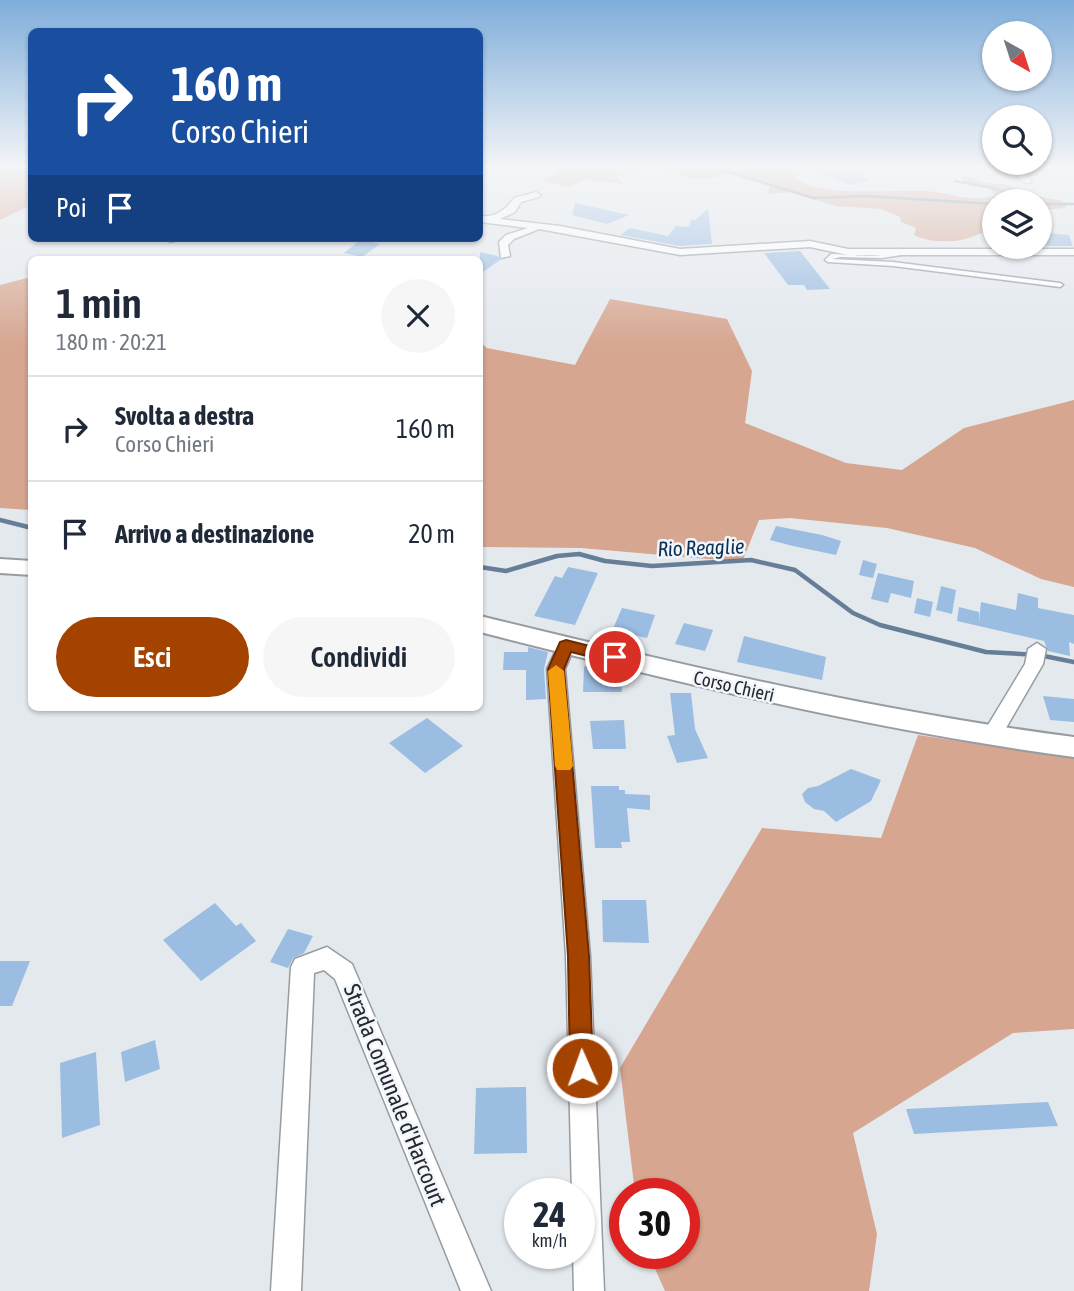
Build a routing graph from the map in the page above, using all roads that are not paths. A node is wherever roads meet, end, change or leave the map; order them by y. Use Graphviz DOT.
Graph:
graph roads {
  1 [pos="541,227"];
  2 [pos="542,227"];
  3 [pos="900,251"];
  4 [pos="1074,252"];
  5 [pos="505,256"];
  6 [pos="1060,285"];
  7 [pos="0,566"];
  8 [pos="28,568"];
  9 [pos="483,625"];
  10 [pos="566,646"];
  11 [pos="1035,656"];
  12 [pos="992,735"];
  13 [pos="1074,747"];
  14 [pos="286,1291"];
  15 [pos="476,1291"];
  16 [pos="589,1291"];
  1 -- 5 [label="street"];
  2 -- 3 [label="street"];
  3 -- 4 [label="street"];
  3 -- 6 [label="lane"];
  7 -- 8 [label="main road"];
  9 -- 10 [label="main road, Corso Chieri"];
  10 -- 12 [label="main road, Corso Chieri"];
  10 -- 16 [label="street"];
  11 -- 12 [label="street"];
  12 -- 13 [label="main road, Corso Chieri"];
  14 -- 15 [label="street, Strada Comunale d'Harcourt"];
}
